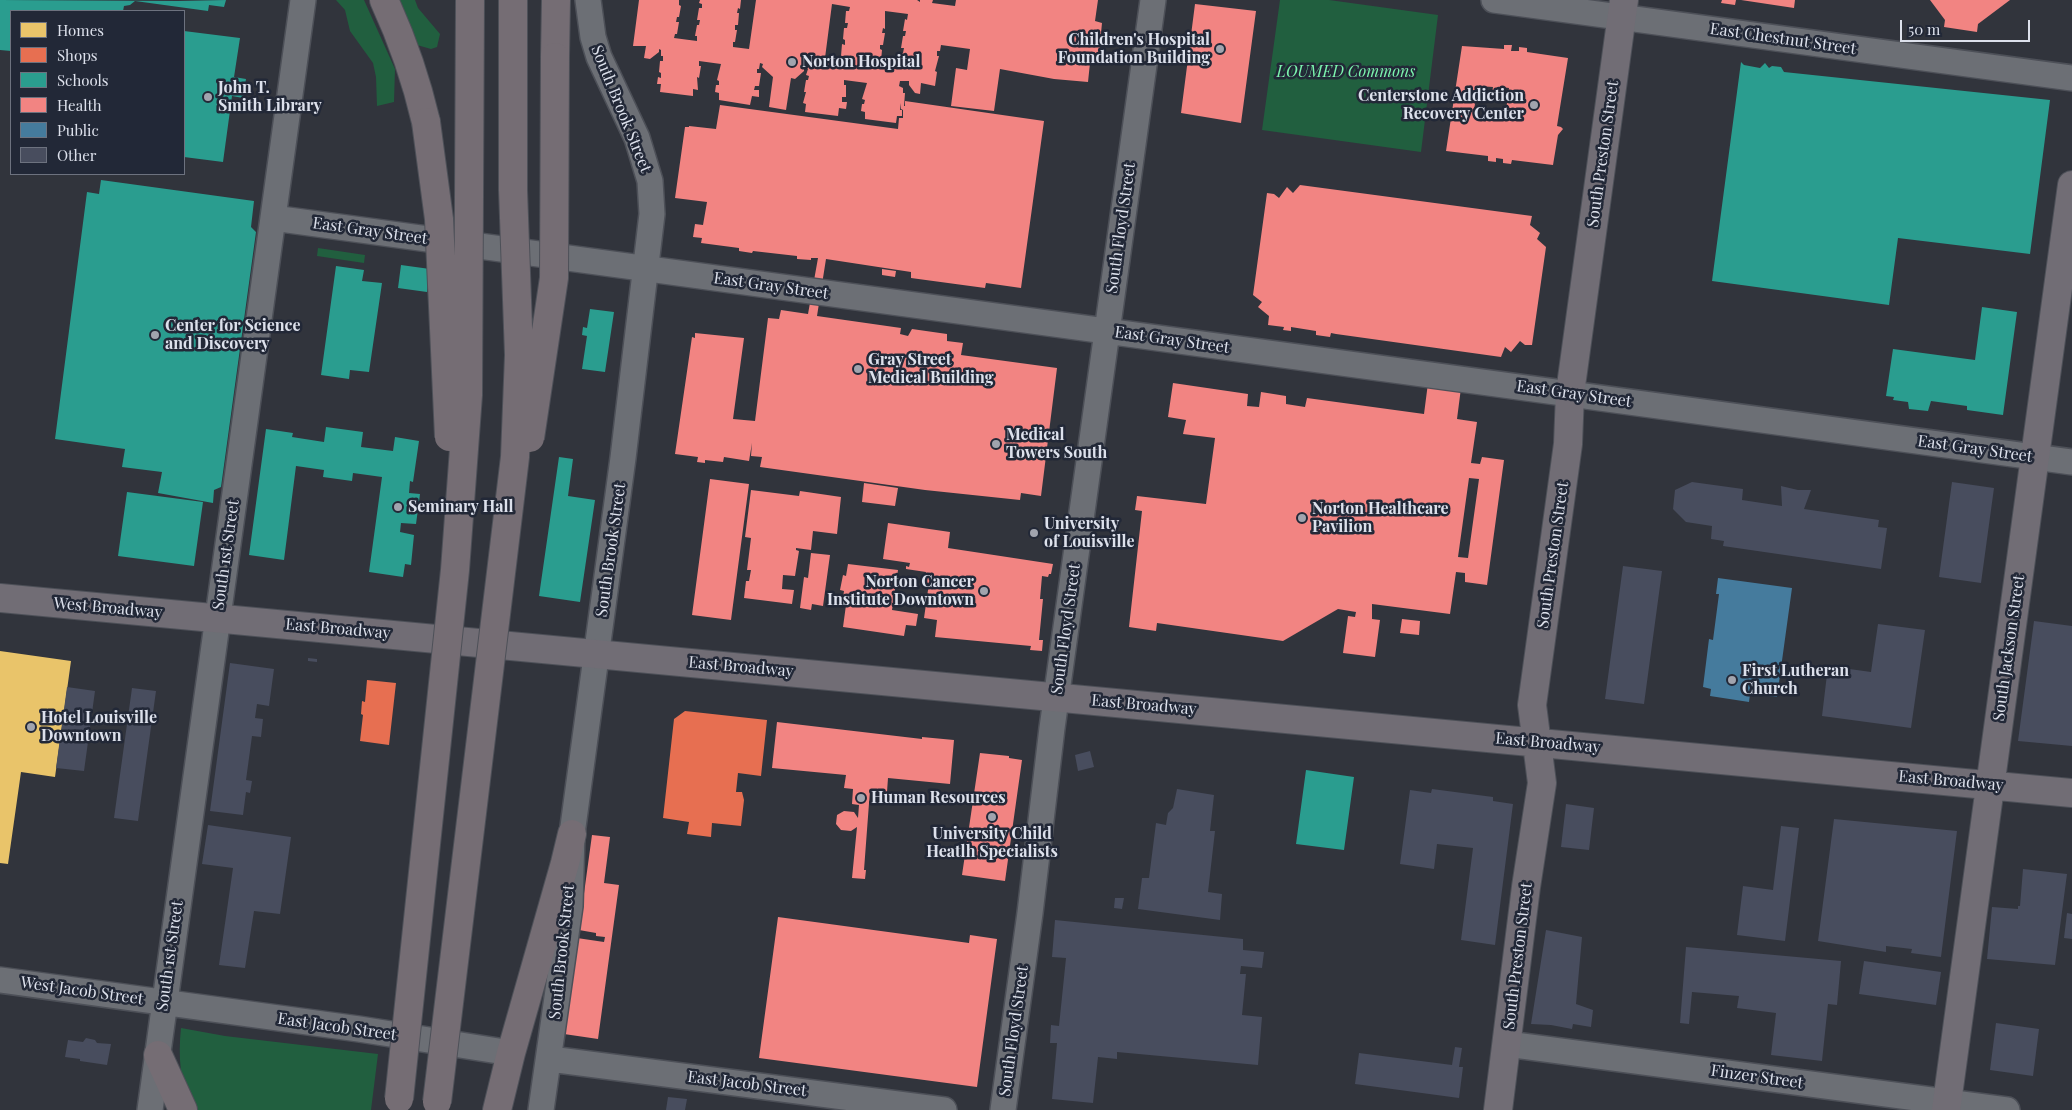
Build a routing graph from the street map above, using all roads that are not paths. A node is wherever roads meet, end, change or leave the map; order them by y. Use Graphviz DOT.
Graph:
graph roads {
  1 [pos="302,0"];
  2 [pos="384,0"];
  3 [pos="470,0"];
  4 [pos="513,0"];
  5 [pos="556,0"];
  6 [pos="588,0"];
  7 [pos="1153,0"];
  8 [pos="1494,0"];
  9 [pos="1623,9"];
  10 [pos="2072,78"];
  11 [pos="2072,185"];
  12 [pos="273,218"];
  13 [pos="646,269"];
  14 [pos="1107,331"];
  15 [pos="1570,393"];
  16 [pos="2034,457"];
  17 [pos="2072,462"];
  18 [pos="455,570"];
  19 [pos="0,598"];
  20 [pos="497,611"];
  21 [pos="217,618"];
  22 [pos="596,653"];
  23 [pos="1056,697"];
  24 [pos="1537,742"];
  25 [pos="1990,785"];
  26 [pos="2072,793"];
  27 [pos="572,834"];
  28 [pos="0,980"];
  29 [pos="163,1002"];
  30 [pos="1507,1044"];
  31 [pos="511,1053"];
  32 [pos="158,1055"];
  33 [pos="550,1059"];
  34 [pos="399,1105"];
  35 [pos="437,1106"];
  36 [pos="1947,1106"];
  37 [pos="150,1110"];
  38 [pos="182,1110"];
  39 [pos="497,1110"];
  40 [pos="541,1110"];
  41 [pos="944,1110"];
  42 [pos="1003,1110"];
  43 [pos="1498,1110"];
  44 [pos="2007,1110"];
  1 -- 12 [label="street, South 1st Street"];
  2 -- 18 [label="highway, bridge"];
  3 -- 18 [label="highway, bridge"];
  4 -- 20 [label="highway, bridge"];
  5 -- 20 [label="highway, bridge"];
  6 -- 13 [label="street, South Brook Street"];
  7 -- 14 [label="street, South Floyd Street"];
  8 -- 9 [label="street, East Chestnut Street"];
  9 -- 10 [label="street, East Chestnut Street"];
  9 -- 15 [label="main road, South Preston Street"];
  11 -- 16 [label="main road, South Jackson Street"];
  12 -- 13 [label="street, East Gray Street"];
  12 -- 21 [label="street, South 1st Street"];
  13 -- 14 [label="street, East Gray Street"];
  13 -- 22 [label="street, South Brook Street"];
  14 -- 15 [label="street, East Gray Street"];
  14 -- 23 [label="street, South Floyd Street"];
  15 -- 16 [label="street, East Gray Street"];
  15 -- 24 [label="main road, South Preston Street"];
  16 -- 17 [label="street, East Gray Street"];
  16 -- 25 [label="main road, South Jackson Street"];
  18 -- 34 [label="highway, bridge"];
  19 -- 21 [label="main road, West Broadway"];
  20 -- 35 [label="highway, bridge"];
  21 -- 22 [label="main road, East Broadway"];
  21 -- 29 [label="street, South 1st Street"];
  22 -- 23 [label="main road, East Broadway"];
  22 -- 27 [label="street, South Brook Street"];
  23 -- 24 [label="main road, East Broadway"];
  23 -- 42 [label="street, South Floyd Street"];
  24 -- 25 [label="main road, East Broadway"];
  24 -- 30 [label="main road, South Preston Street"];
  25 -- 26 [label="main road, East Broadway"];
  25 -- 36 [label="main road, South Jackson Street"];
  27 -- 31 [label="highway"];
  27 -- 33 [label="street, South Brook Street"];
  28 -- 29 [label="street, West Jacob Street"];
  29 -- 31 [label="street, East Jacob Street"];
  29 -- 32 [label="street, South 1st Street"];
  30 -- 36 [label="street, Finzer Street"];
  30 -- 43 [label="main road, South Preston Street"];
  31 -- 39 [label="highway"];
  32 -- 37 [label="street, South 1st Street"];
  32 -- 38 [label="highway"];
  33 -- 40 [label="street, South Brook Street"];
  33 -- 41 [label="street, East Jacob Street"];
  36 -- 44 [label="street, Finzer Street"];
}
